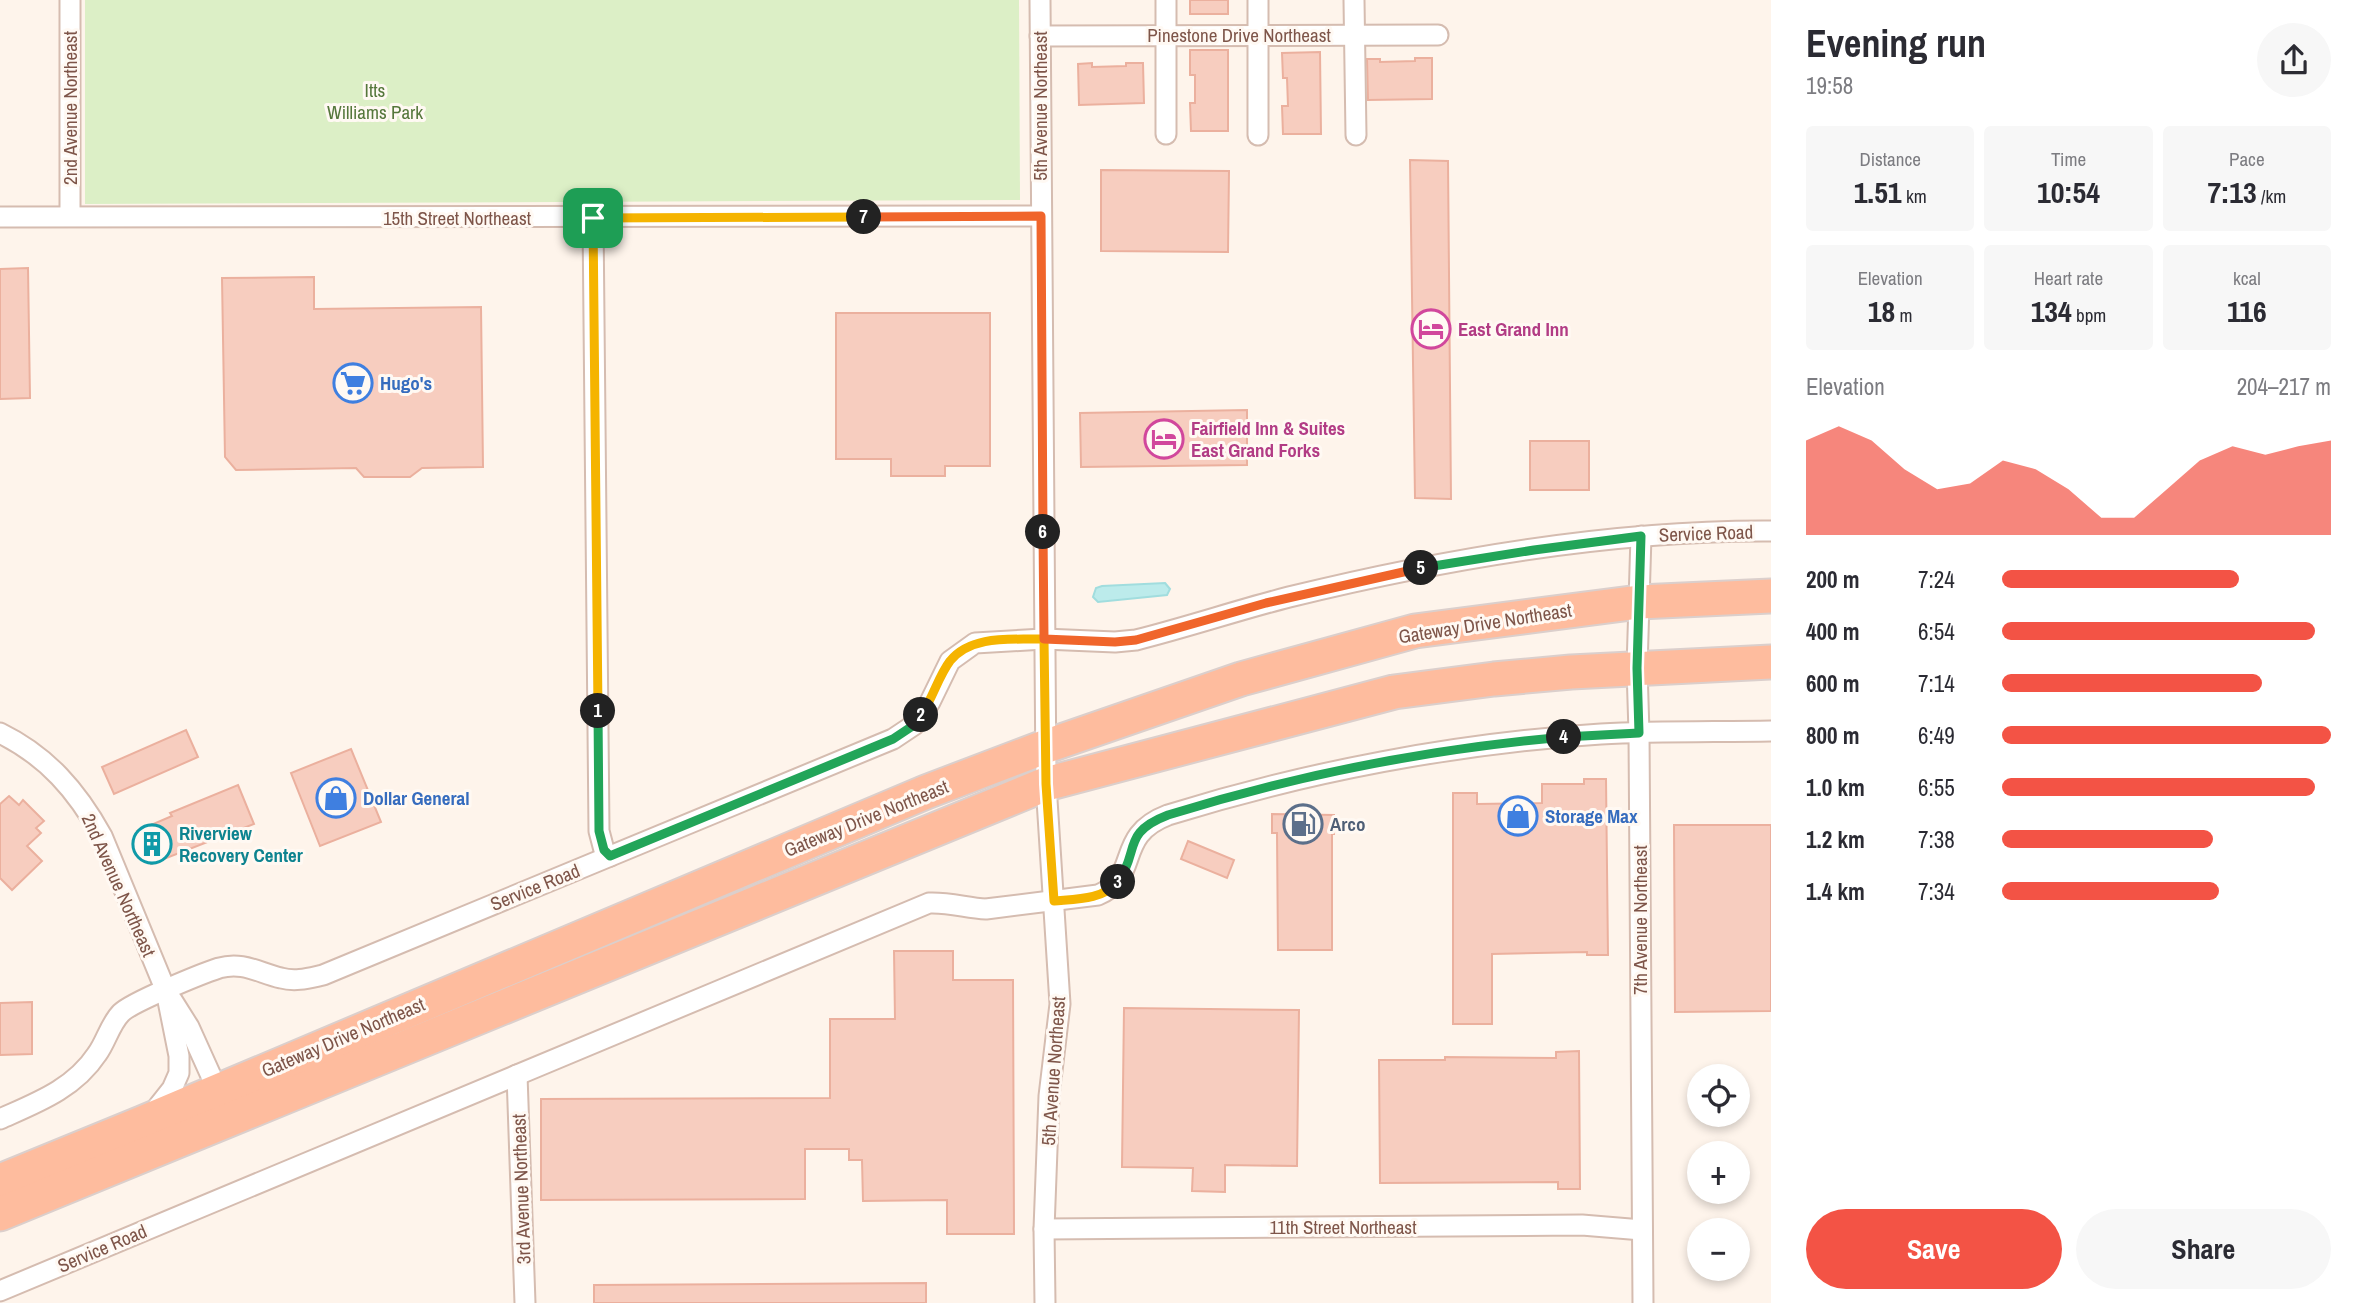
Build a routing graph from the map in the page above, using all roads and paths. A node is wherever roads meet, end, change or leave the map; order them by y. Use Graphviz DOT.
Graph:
graph roads {
  1 [pos="70,0"];
  2 [pos="1040,0"];
  3 [pos="1166,0"];
  4 [pos="1258,0"];
  5 [pos="1354,0"];
  6 [pos="1354,34"];
  7 [pos="1166,35"];
  8 [pos="1259,35"];
  9 [pos="1040,36"];
  10 [pos="1438,36"];
  11 [pos="1166,134"];
  12 [pos="1258,135"];
  13 [pos="1356,135"];
  14 [pos="70,216"];
  15 [pos="1041,216"];
  16 [pos="0,218"];
  17 [pos="593,218"];
  18 [pos="1771,531"];
  19 [pos="1641,536"];
  20 [pos="1771,596"];
  21 [pos="1639,601"];
  22 [pos="1044,639"];
  23 [pos="1771,662"];
  24 [pos="1637,668"];
  25 [pos="1771,731"];
  26 [pos="0,733"];
  27 [pos="1639,733"];
  28 [pos="1047,746"];
  29 [pos="1046,784"];
  30 [pos="610,856"];
  31 [pos="1054,901"];
  32 [pos="166,991"];
  33 [pos="517,1075"];
  34 [pos="223,1105"];
  35 [pos="0,1119"];
  36 [pos="142,1123"];
  37 [pos="0,1181"];
  38 [pos="0,1214"];
  39 [pos="1045,1229"];
  40 [pos="1642,1230"];
  41 [pos="0,1291"];
  42 [pos="525,1303"];
  43 [pos="1045,1303"];
  44 [pos="1643,1303"];
  1 -- 14 [label="street, 2nd Avenue Northeast"];
  2 -- 9 [label="street, 5th Avenue Northeast"];
  3 -- 7 [label="street"];
  4 -- 8 [label="street"];
  5 -- 6 [label="street"];
  6 -- 8 [label="street, Pinestone Drive Northeast"];
  6 -- 10 [label="street, Pinestone Drive Northeast"];
  6 -- 13 [label="street"];
  7 -- 8 [label="street, Pinestone Drive Northeast"];
  7 -- 9 [label="street, Pinestone Drive Northeast"];
  7 -- 11 [label="street"];
  8 -- 12 [label="street"];
  9 -- 15 [label="street, 5th Avenue Northeast"];
  14 -- 16 [label="street, 15th Street Northeast"];
  14 -- 17 [label="street, 15th Street Northeast"];
  15 -- 17 [label="street, 15th Street Northeast"];
  15 -- 22 [label="street, 5th Avenue Northeast"];
  17 -- 30 [label="street"];
  18 -- 19 [label="street, Service Road"];
  19 -- 21 [label="street, 7th Avenue Northeast"];
  19 -- 22 [label="street, Service Road"];
  20 -- 21 [label="highway, Gateway Drive Northeast"];
  21 -- 24 [label="street, 7th Avenue Northeast"];
  21 -- 28 [label="highway, Gateway Drive Northeast"];
  22 -- 28 [label="street, 5th Avenue Northeast"];
  22 -- 30 [label="street, Service Road"];
  23 -- 24 [label="highway, Gateway Drive Northeast"];
  24 -- 27 [label="street, 7th Avenue Northeast"];
  24 -- 29 [label="highway, Gateway Drive Northeast"];
  25 -- 27 [label="street, Service Road"];
  26 -- 32 [label="street, 2nd Avenue Northeast"];
  27 -- 31 [label="street, Service Road"];
  27 -- 40 [label="street, 7th Avenue Northeast"];
  28 -- 29 [label="street, 5th Avenue Northeast"];
  28 -- 34 [label="highway, Gateway Drive Northeast"];
  29 -- 31 [label="street, 5th Avenue Northeast"];
  29 -- 34 [label="highway, Gateway Drive Northeast"];
  30 -- 32 [label="street, Service Road"];
  31 -- 33 [label="street, Service Road"];
  31 -- 39 [label="street, 5th Avenue Northeast"];
  32 -- 34 [label="street, 2nd Avenue Northeast"];
  32 -- 35 [label="street, Service Road"];
  32 -- 36 [label="street, 2nd Avenue Northeast"];
  33 -- 41 [label="street, Service Road"];
  33 -- 42 [label="street, 3rd Avenue Northeast"];
  34 -- 36 [label="highway, Gateway Drive Northeast"];
  34 -- 38 [label="highway, Gateway Drive Northeast"];
  36 -- 37 [label="highway, Gateway Drive Northeast"];
  39 -- 40 [label="street, 11th Street Northeast"];
  39 -- 43 [label="street, 5th Avenue Northeast"];
  40 -- 44 [label="street, 7th Avenue Northeast"];
}
